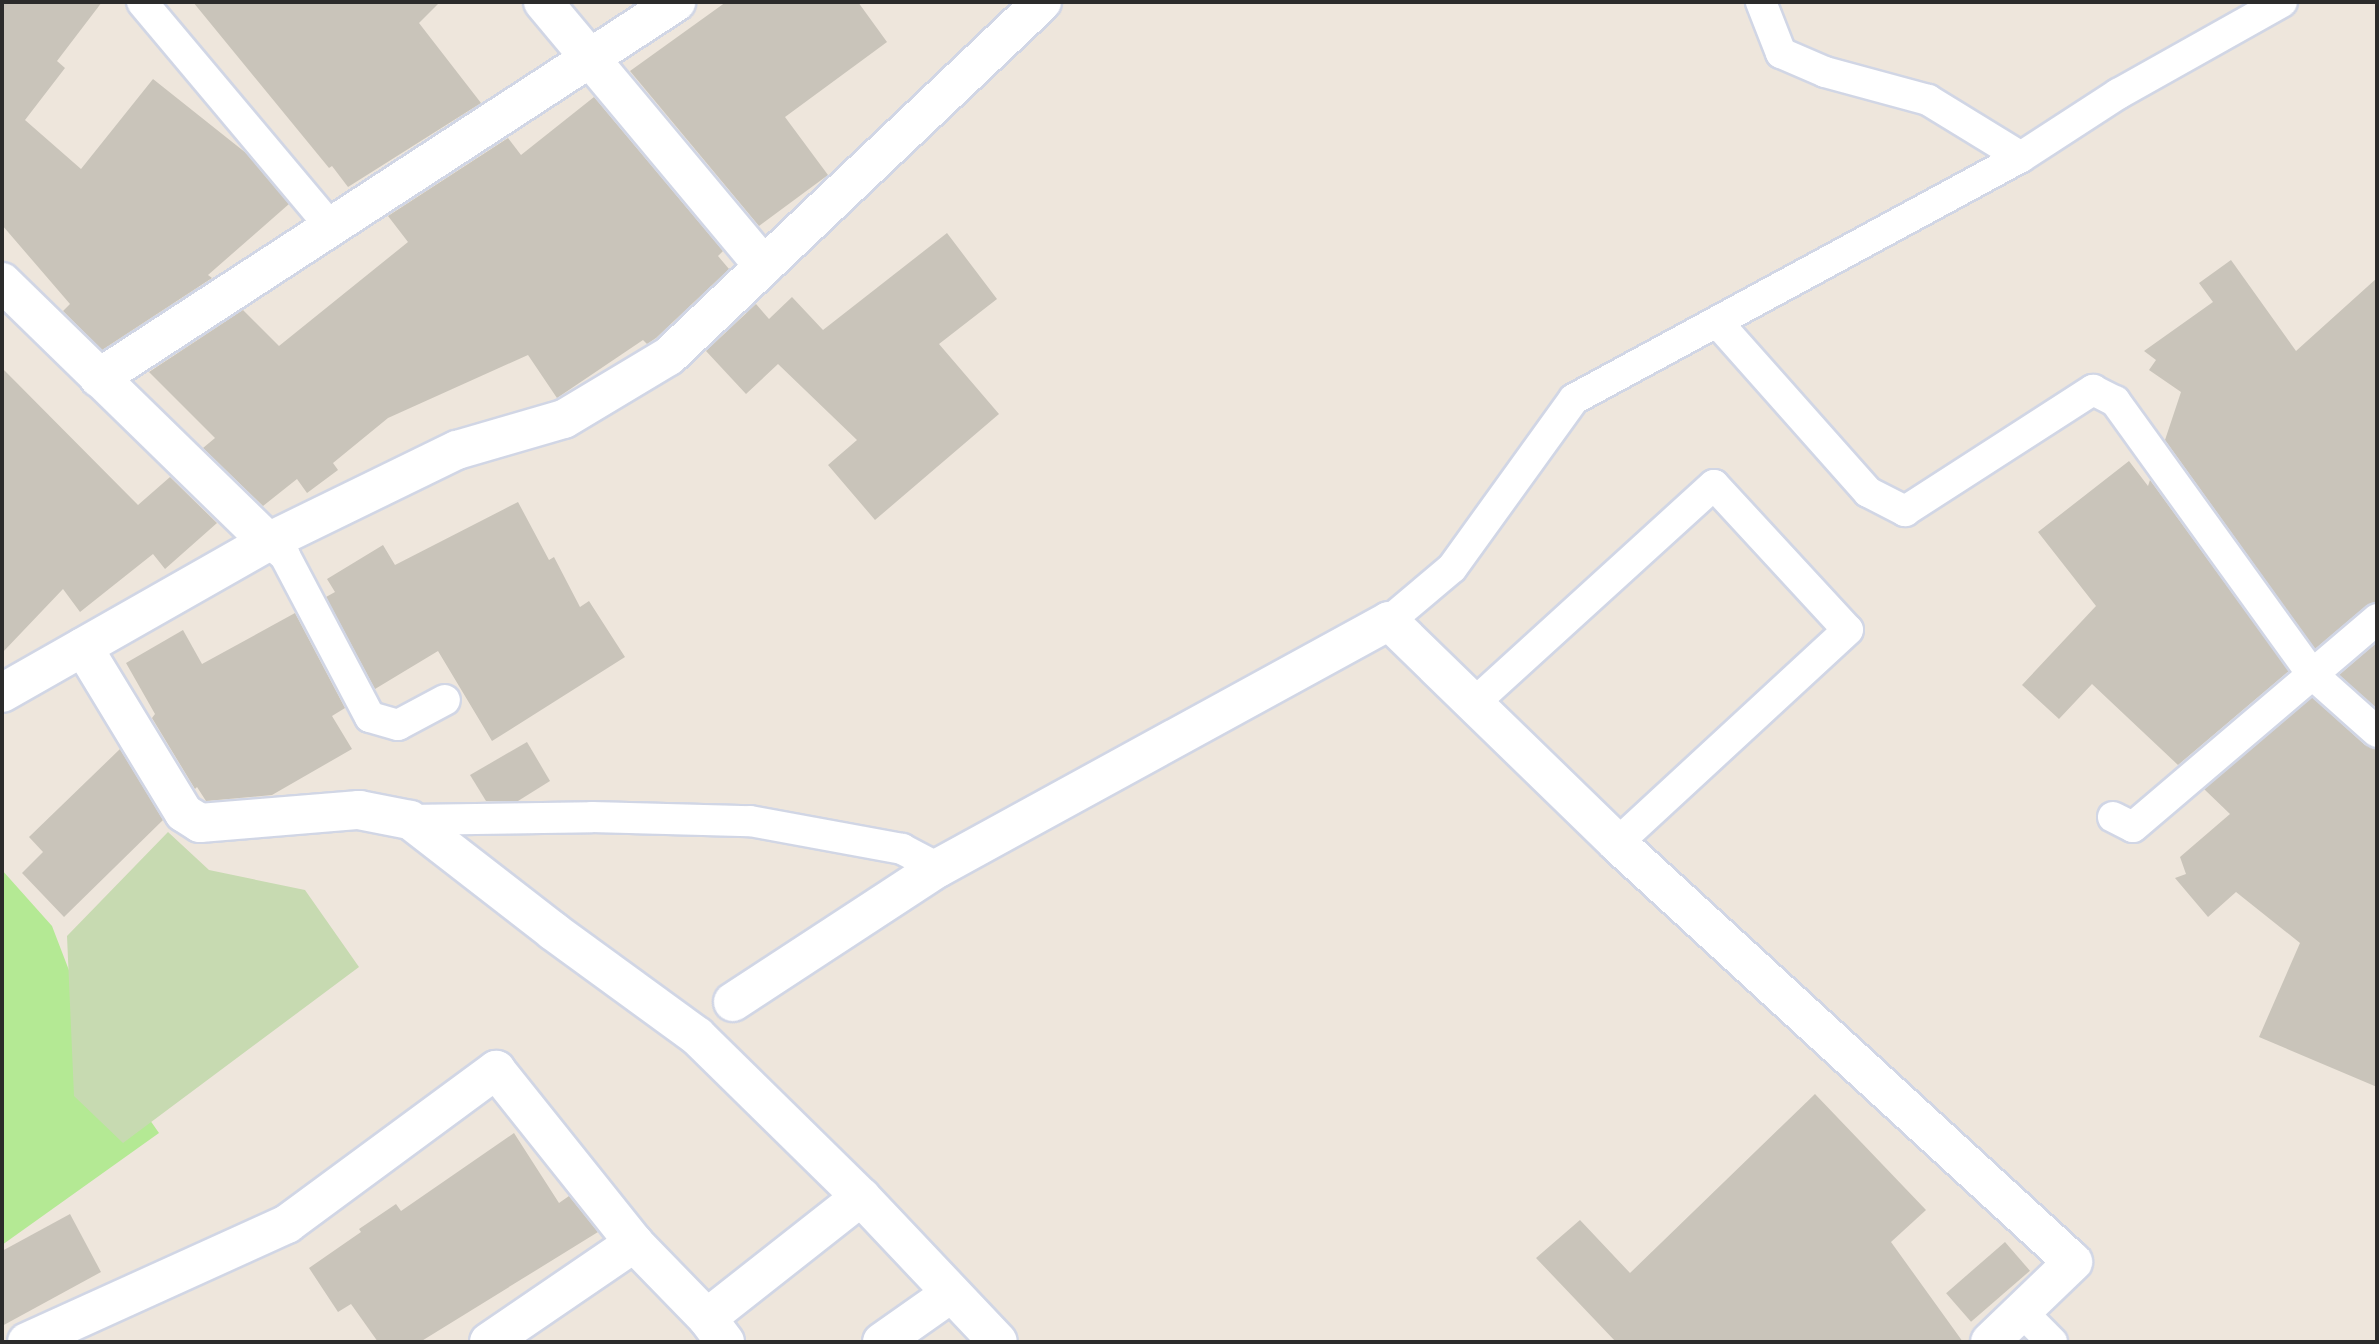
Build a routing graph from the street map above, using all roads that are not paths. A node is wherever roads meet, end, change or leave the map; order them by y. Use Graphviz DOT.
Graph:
graph roads {
  1 [pos="142,2"];
  2 [pos="543,2"];
  3 [pos="676,2"];
  4 [pos="1042,2"];
  5 [pos="1761,2"];
  6 [pos="2282,2"];
  7 [pos="590,59"];
  8 [pos="2021,157"];
  9 [pos="331,227"];
  10 [pos="764,266"];
  11 [pos="2,282"];
  12 [pos="1718,323"];
  13 [pos="99,378"];
  14 [pos="268,542"];
  15 [pos="2377,619"];
  16 [pos="1389,621"];
  17 [pos="83,647"];
  18 [pos="2312,674"];
  19 [pos="2,693"];
  20 [pos="445,700"];
  21 [pos="1472,705"];
  22 [pos="2377,732"];
  23 [pos="2113,817"];
  24 [pos="410,820"];
  25 [pos="1616,843"];
  26 [pos="938,868"];
  27 [pos="733,1002"];
  28 [pos="862,1197"];
  29 [pos="634,1242"];
  30 [pos="950,1294"];
  31 [pos="2023,1313"];
  32 [pos="716,1330"];
  33 [pos="27,1342"];
  34 [pos="489,1342"];
  35 [pos="882,1342"];
  36 [pos="998,1342"];
  37 [pos="1990,1342"];
  38 [pos="2052,1342"];
  1 -- 9 [label="lane"];
  2 -- 7 [label="street"];
  3 -- 7 [label="street"];
  4 -- 10 [label="street"];
  5 -- 8 [label="lane"];
  6 -- 8 [label="lane"];
  7 -- 9 [label="street"];
  7 -- 10 [label="street"];
  8 -- 12 [label="lane"];
  9 -- 13 [label="street"];
  10 -- 14 [label="street"];
  11 -- 13 [label="street"];
  12 -- 16 [label="lane"];
  12 -- 18 [label="lane"];
  13 -- 14 [label="street"];
  14 -- 17 [label="street"];
  14 -- 20 [label="lane"];
  15 -- 18 [label="lane"];
  16 -- 21 [label="street"];
  16 -- 26 [label="street"];
  17 -- 19 [label="street"];
  17 -- 24 [label="street"];
  18 -- 22 [label="lane"];
  18 -- 23 [label="lane"];
  21 -- 25 [label="street"];
  21 -- 25 [label="lane"];
  24 -- 26 [label="lane"];
  24 -- 28 [label="street"];
  25 -- 31 [label="street"];
  26 -- 27 [label="street"];
  28 -- 30 [label="street"];
  28 -- 32 [label="street"];
  29 -- 32 [label="street"];
  29 -- 33 [label="street"];
  29 -- 34 [label="street"];
  30 -- 35 [label="street"];
  30 -- 36 [label="street"];
  31 -- 37 [label="street"];
  31 -- 38 [label="lane"];
}
